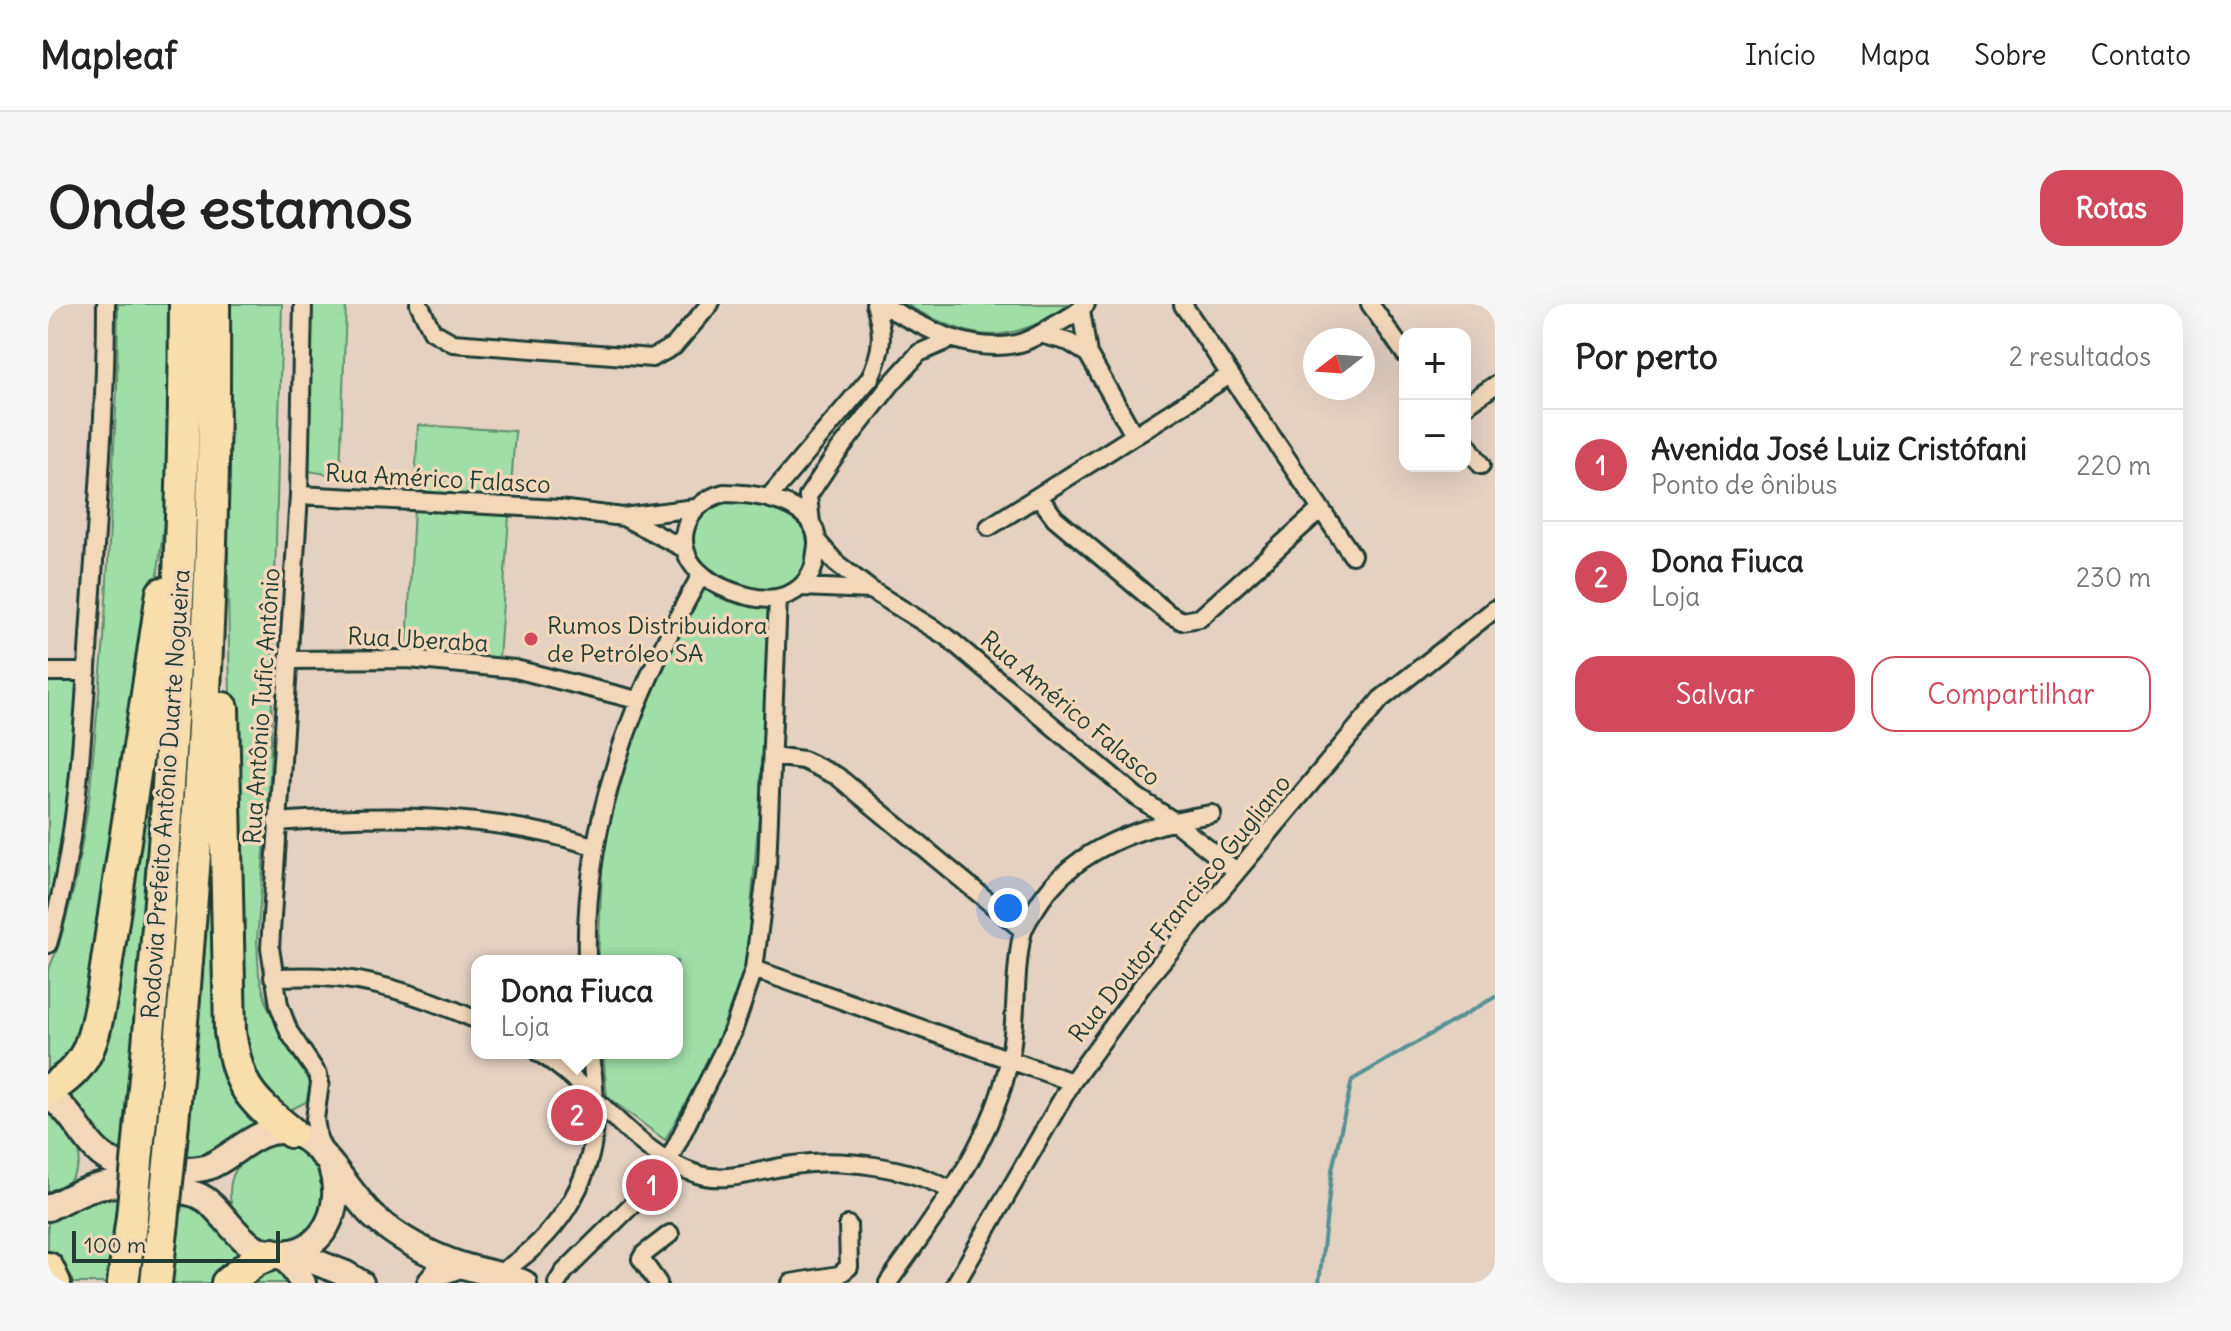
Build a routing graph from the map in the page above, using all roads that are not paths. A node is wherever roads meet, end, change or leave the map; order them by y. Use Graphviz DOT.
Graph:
graph roads {
  1 [pos="106,304"];
  2 [pos="185,304"];
  3 [pos="214,304"];
  4 [pos="303,304"];
  5 [pos="419,304"];
  6 [pos="710,304"];
  7 [pos="875,304"];
  8 [pos="881,304"];
  9 [pos="1370,304"];
  10 [pos="1183,305"];
  11 [pos="1084,307"];
  12 [pos="1040,334"];
  13 [pos="951,339"];
  14 [pos="1399,345"];
  15 [pos="1088,354"];
  16 [pos="1230,375"];
  17 [pos="1495,385"];
  18 [pos="863,387"];
  19 [pos="878,400"];
  20 [pos="1471,402"];
  21 [pos="1134,435"];
  22 [pos="183,436"];
  23 [pos="213,441"];
  24 [pos="1471,450"];
  25 [pos="1481,465"];
  26 [pos="299,495"];
  27 [pos="769,497"];
  28 [pos="1039,497"];
  29 [pos="695,508"];
  30 [pos="1320,510"];
  31 [pos="623,517"];
  32 [pos="811,523"];
  33 [pos="989,527"];
  34 [pos="817,541"];
  35 [pos="685,549"];
  36 [pos="1352,555"];
  37 [pos="701,575"];
  38 [pos="802,587"];
  39 [pos="871,590"];
  40 [pos="778,598"];
  41 [pos="1495,609"];
  42 [pos="289,660"];
  43 [pos="48,672"];
  44 [pos="87,672"];
  45 [pos="637,700"];
  46 [pos="772,756"];
  47 [pos="1212,814"];
  48 [pos="1172,820"];
  49 [pos="276,822"];
  50 [pos="593,846"];
  51 [pos="1236,871"];
  52 [pos="1023,930"];
  53 [pos="48,944"];
  54 [pos="587,955"];
  55 [pos="754,969"];
  56 [pos="273,977"];
  57 [pos="471,1018"];
  58 [pos="549,1059"];
  59 [pos="564,1059"];
  60 [pos="592,1059"];
  61 [pos="1009,1061"];
  62 [pos="556,1063"];
  63 [pos="1072,1082"];
  64 [pos="48,1090"];
  65 [pos="48,1097"];
  66 [pos="316,1100"];
  67 [pos="595,1100"];
  68 [pos="291,1132"];
  69 [pos="668,1162"];
  70 [pos="329,1164"];
  71 [pos="952,1191"];
  72 [pos="48,1208"];
  73 [pos="848,1225"];
  74 [pos="670,1234"];
  75 [pos="280,1253"];
  76 [pos="460,1265"];
  77 [pos="48,1268"];
  78 [pos="500,1273"];
  79 [pos="55,1283"];
  80 [pos="123,1283"];
  81 [pos="156,1283"];
  82 [pos="227,1283"];
  83 [pos="303,1283"];
  84 [pos="361,1283"];
  85 [pos="430,1283"];
  86 [pos="524,1283"];
  87 [pos="557,1283"];
  88 [pos="658,1283"];
  89 [pos="791,1283"];
  90 [pos="888,1283"];
  91 [pos="956,1283"];
  1 -- 44 [label="street"];
  2 -- 22 [label="highway, Rodovia Prefeito Antônio Duarte Nogueira"];
  3 -- 23 [label="highway, Rodovia Prefeito Antônio Duarte Nogueira"];
  4 -- 26 [label="street, Rua Antônio Tufic Antônio"];
  5 -- 6 [label="street"];
  7 -- 18 [label="street"];
  8 -- 13 [label="street"];
  9 -- 14 [label="street"];
  10 -- 16 [label="street"];
  11 -- 12 [label="street"];
  11 -- 15 [label="street"];
  12 -- 13 [label="street"];
  12 -- 15 [label="street"];
  13 -- 19 [label="street"];
  15 -- 21 [label="street"];
  16 -- 21 [label="street"];
  16 -- 30 [label="street"];
  17 -- 20 [label="street"];
  18 -- 19 [label="street"];
  18 -- 27 [label="street"];
  19 -- 32 [label="street"];
  21 -- 28 [label="street"];
  22 -- 64 [label="highway"];
  22 -- 80 [label="highway, Rodovia Prefeito Antônio Duarte Nogueira, bridge"];
  23 -- 68 [label="highway"];
  23 -- 81 [label="highway, Rodovia Prefeito Antônio Duarte Nogueira, bridge"];
  24 -- 25 [label="street"];
  26 -- 31 [label="street, Rua Américo Falasco"];
  26 -- 42 [label="street, Rua Antônio Tufic Antônio"];
  27 -- 29 [label="street"];
  27 -- 32 [label="street"];
  28 -- 30 [label="street"];
  28 -- 33 [label="street"];
  29 -- 31 [label="street, Rua Américo Falasco"];
  29 -- 35 [label="street"];
  30 -- 36 [label="street"];
  31 -- 35 [label="street, Rua Américo Falasco"];
  32 -- 34 [label="street"];
  34 -- 38 [label="street"];
  34 -- 39 [label="street, Rua Américo Falasco"];
  35 -- 37 [label="street"];
  37 -- 40 [label="street"];
  37 -- 45 [label="street"];
  38 -- 39 [label="street, Rua Américo Falasco"];
  38 -- 40 [label="street"];
  39 -- 48 [label="street, Rua Américo Falasco"];
  40 -- 46 [label="street"];
  41 -- 51 [label="street, Rua Doutor Francisco Gugliano"];
  42 -- 45 [label="street, Rua Uberaba"];
  42 -- 49 [label="street, Rua Antônio Tufic Antônio"];
  43 -- 44 [label="street"];
  44 -- 53 [label="street"];
  45 -- 50 [label="street"];
  46 -- 52 [label="street"];
  46 -- 55 [label="street"];
  47 -- 48 [label="street"];
  48 -- 51 [label="street, Rua Américo Falasco"];
  48 -- 52 [label="street"];
  49 -- 50 [label="street"];
  49 -- 56 [label="street, Rua Antônio Tufic Antônio"];
  50 -- 54 [label="street"];
  51 -- 63 [label="street, Rua Doutor Francisco Gugliano"];
  52 -- 61 [label="street"];
  55 -- 61 [label="street"];
  55 -- 69 [label="street"];
  56 -- 57 [label="street"];
  56 -- 66 [label="street, Rua Antônio Tufic Antônio"];
  58 -- 62 [label="street"];
  59 -- 62 [label="street"];
  60 -- 67 [label="street"];
  61 -- 63 [label="street"];
  61 -- 71 [label="street"];
  62 -- 67 [label="street"];
  63 -- 91 [label="street, Rua Doutor Francisco Gugliano"];
  65 -- 68 [label="main road"];
  66 -- 68 [label="street"];
  66 -- 70 [label="street, Rua Antônio Tufic Antônio"];
  67 -- 69 [label="street"];
  67 -- 78 [label="street"];
  68 -- 70 [label="main road"];
  69 -- 71 [label="street"];
  69 -- 87 [label="street"];
  70 -- 75 [label="main road"];
  70 -- 76 [label="main road"];
  71 -- 90 [label="street"];
  72 -- 75 [label="main road"];
  73 -- 89 [label="street"];
  74 -- 88 [label="street"];
  75 -- 82 [label="highway"];
  75 -- 83 [label="main road"];
  75 -- 84 [label="main road"];
  76 -- 78 [label="main road"];
  76 -- 85 [label="main road"];
  77 -- 79 [label="highway"];
  78 -- 86 [label="main road"];
}
